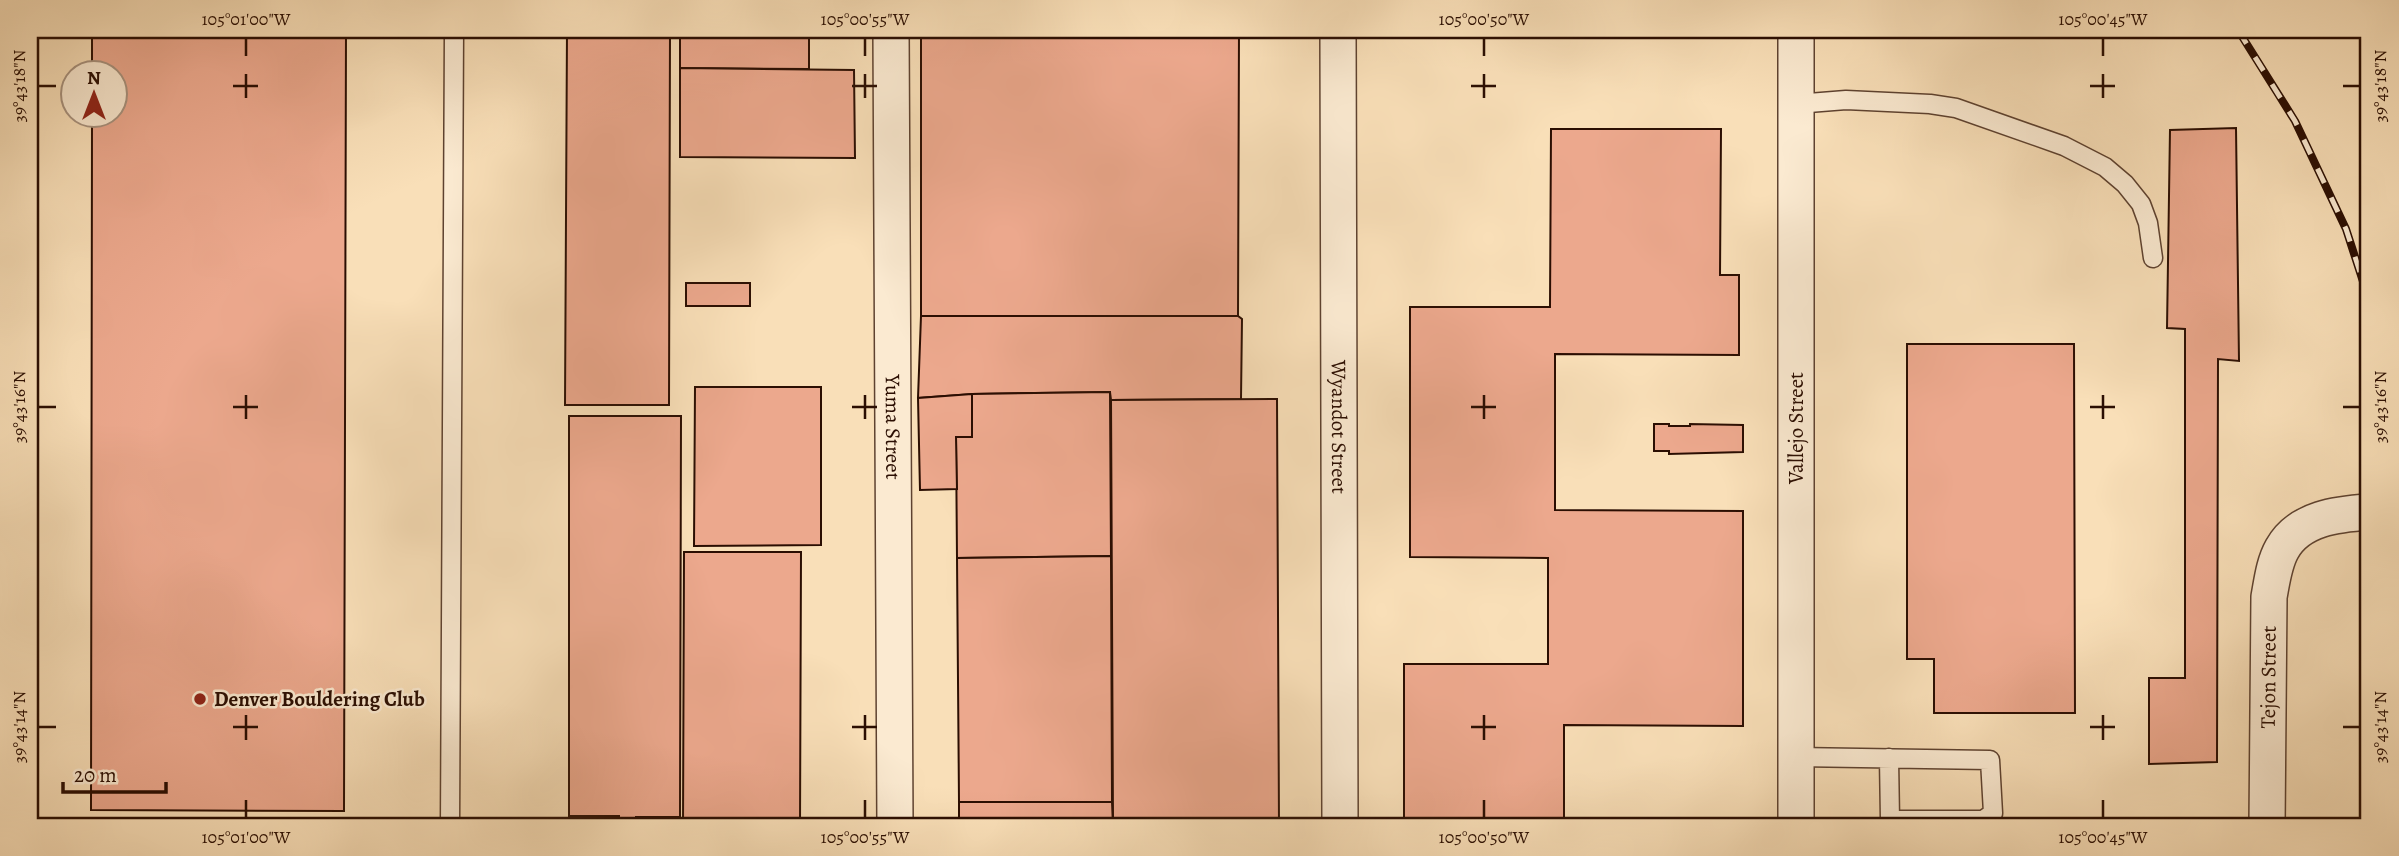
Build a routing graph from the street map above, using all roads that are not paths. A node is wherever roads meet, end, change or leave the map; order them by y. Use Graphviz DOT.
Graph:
graph roads {
  1 [pos="454,30"];
  2 [pos="891,30"];
  3 [pos="1338,30"];
  4 [pos="1796,30"];
  5 [pos="1796,104"];
  6 [pos="2153,258"];
  7 [pos="2369,512"];
  8 [pos="1796,757"];
  9 [pos="1889,758"];
  10 [pos="450,826"];
  11 [pos="895,826"];
  12 [pos="1340,826"];
  13 [pos="1796,826"];
  14 [pos="2267,826"];
  1 -- 10 [label="lane"];
  2 -- 11 [label="street, Yuma Street"];
  3 -- 12 [label="street, Wyandot Street"];
  4 -- 5 [label="street, Vallejo Street"];
  5 -- 6 [label="lane"];
  5 -- 8 [label="street, Vallejo Street"];
  7 -- 14 [label="street, Tejon Street"];
  8 -- 9 [label="lane"];
  8 -- 13 [label="street, Vallejo Street"];
  9 -- 9 [label="lane"];
}
